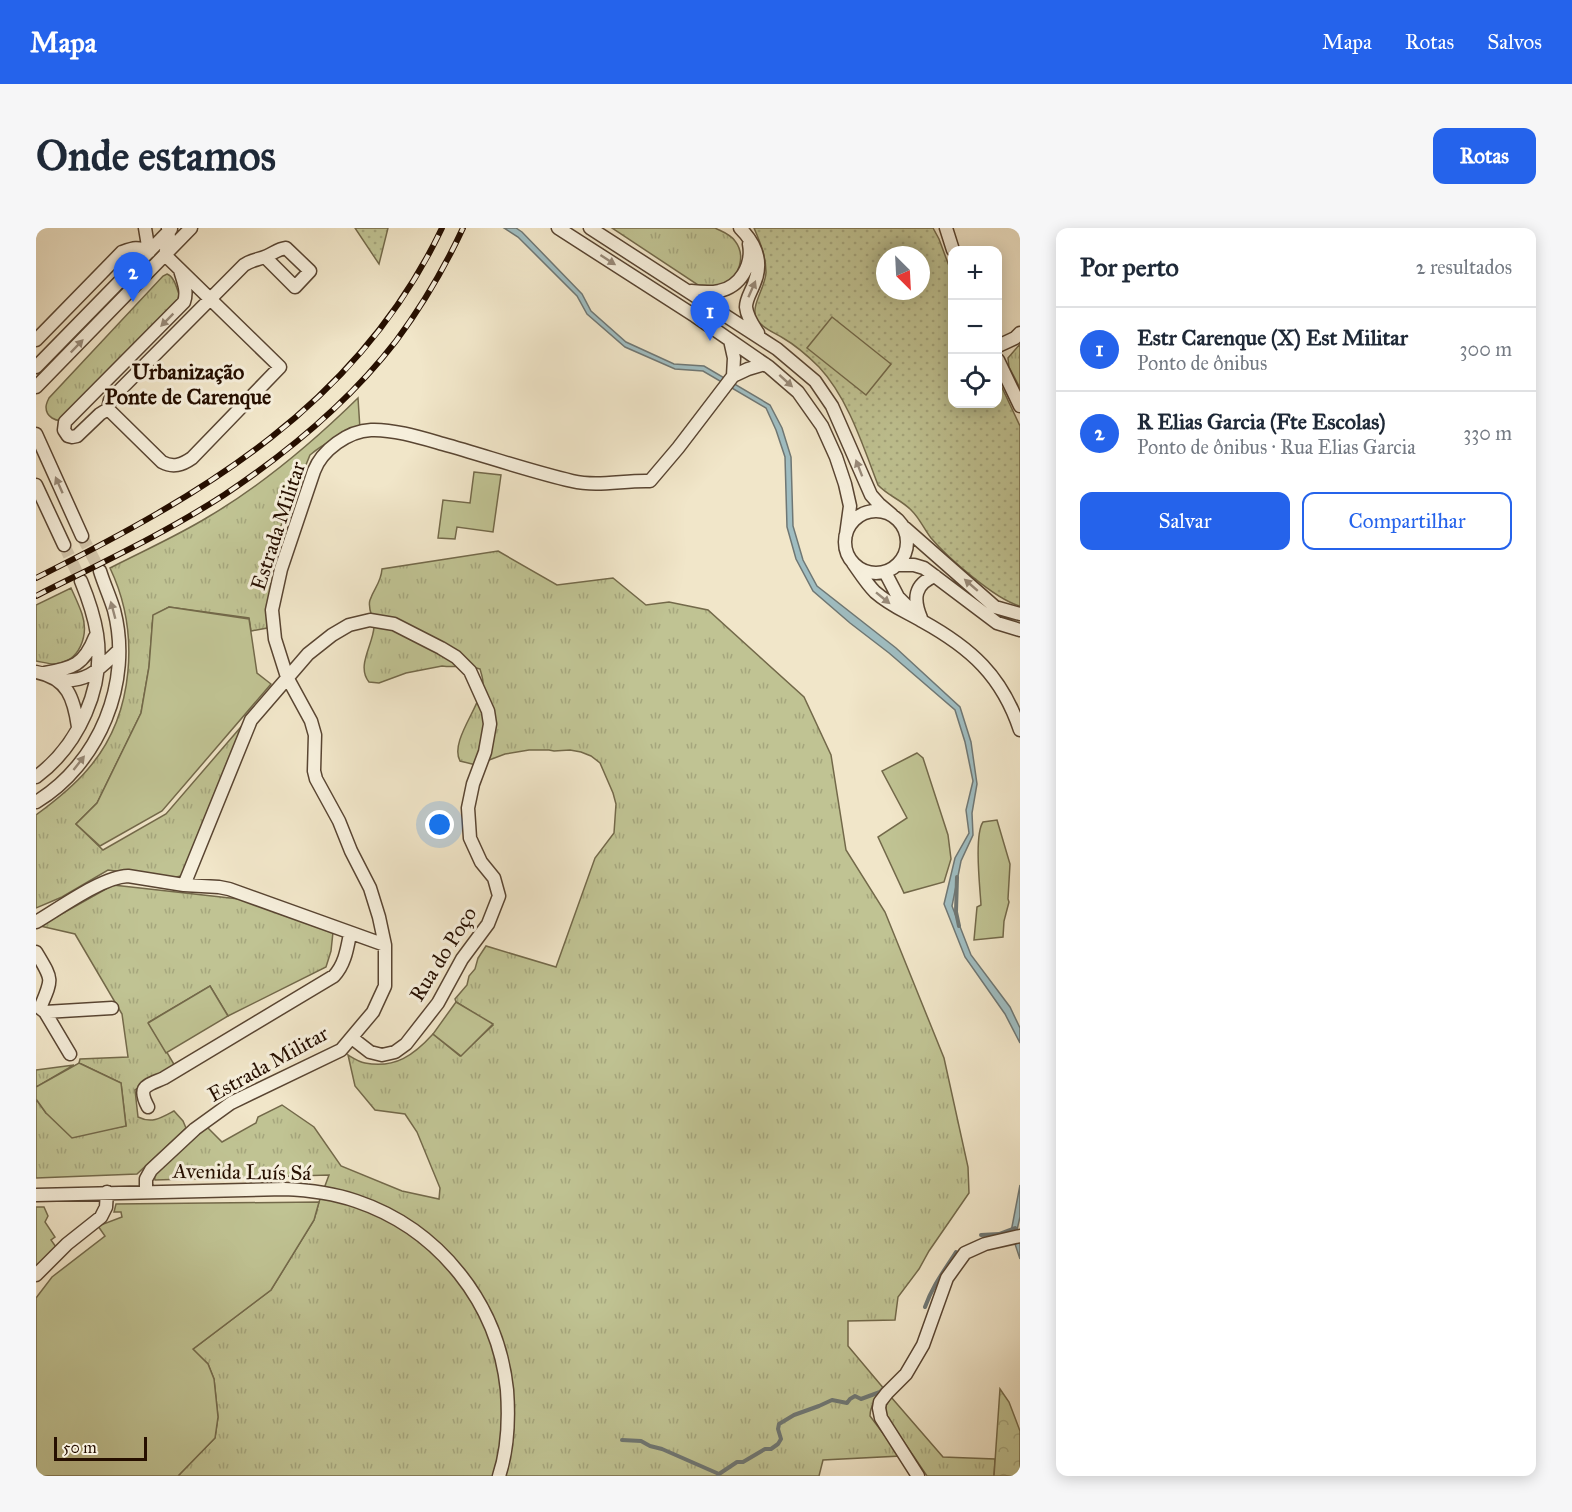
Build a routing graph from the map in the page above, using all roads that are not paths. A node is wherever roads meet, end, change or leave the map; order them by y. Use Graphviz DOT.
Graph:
graph roads {
  1 [pos="145,228"];
  2 [pos="155,228"];
  3 [pos="191,228"];
  4 [pos="558,228"];
  5 [pos="590,228"];
  6 [pos="946,228"];
  7 [pos="169,229"];
  8 [pos="744,232"];
  9 [pos="953,246"];
  10 [pos="149,252"];
  11 [pos="165,255"];
  12 [pos="265,257"];
  13 [pos="180,270"];
  14 [pos="687,290"];
  15 [pos="209,298"];
  16 [pos="1020,333"];
  17 [pos="763,339"];
  18 [pos="36,340"];
  19 [pos="730,340"];
  20 [pos="1002,344"];
  21 [pos="765,364"];
  22 [pos="36,367"];
  23 [pos="1002,368"];
  24 [pos="733,376"];
  25 [pos="36,387"];
  26 [pos="1020,406"];
  27 [pos="108,409"];
  28 [pos="36,434"];
  29 [pos="36,485"];
  30 [pos="892,515"];
  31 [pos="905,528"];
  32 [pos="846,535"];
  33 [pos="82,536"];
  34 [pos="63,545"];
  35 [pos="853,563"];
  36 [pos="898,565"];
  37 [pos="99,572"];
  38 [pos="885,572"];
  39 [pos="935,576"];
  40 [pos="81,580"];
  41 [pos="1020,614"];
  42 [pos="922,621"];
  43 [pos="1020,630"];
  44 [pos="97,633"];
  45 [pos="119,650"];
  46 [pos="97,671"];
  47 [pos="40,672"];
  48 [pos="287,676"];
  49 [pos="58,680"];
  50 [pos="78,728"];
  51 [pos="1020,730"];
  52 [pos="36,777"];
  53 [pos="36,802"];
  54 [pos="184,885"];
  55 [pos="36,922"];
  56 [pos="350,934"];
  57 [pos="385,945"];
  58 [pos="36,952"];
  59 [pos="112,1008"];
  60 [pos="40,1009"];
  61 [pos="351,1038"];
  62 [pos="70,1054"];
  63 [pos="148,1107"];
  64 [pos="146,1191"];
  65 [pos="107,1192"];
  66 [pos="36,1194"];
  67 [pos="1020,1236"];
  68 [pos="36,1275"];
  69 [pos="499,1476"];
  70 [pos="918,1476"];
  1 -- 10 [label="street"];
  2 -- 7 [label="street"];
  3 -- 11 [label="street"];
  4 -- 19 [label="street, one-way"];
  5 -- 14 [label="street"];
  6 -- 9 [label="street"];
  7 -- 10 [label="street"];
  7 -- 11 [label="street"];
  8 -- 14 [label="street"];
  17 -- 8 [label="street, one-way"];
  10 -- 18 [label="street"];
  10 -- 22 [label="street"];
  11 -- 13 [label="street"];
  25 -- 11 [label="street, one-way"];
  12 -- 15 [label="street"];
  13 -- 15 [label="street"];
  13 -- 27 [label="street, one-way"];
  14 -- 17 [label="street"];
  15 -- 27 [label="street"];
  15 -- 27 [label="street"];
  16 -- 20 [label="street"];
  30 -- 17 [label="street, one-way"];
  19 -- 21 [label="street"];
  19 -- 24 [label="street"];
  21 -- 24 [label="street"];
  21 -- 32 [label="street, one-way"];
  23 -- 26 [label="street"];
  24 -- 48 [label="street, Estrada Militar"];
  33 -- 28 [label="street, one-way"];
  29 -- 34 [label="street"];
  30 -- 31 [label="street"];
  30 -- 32 [label="street"];
  31 -- 36 [label="street"];
  41 -- 31 [label="street, one-way"];
  32 -- 35 [label="street"];
  35 -- 38 [label="street"];
  35 -- 42 [label="street, one-way"];
  36 -- 38 [label="street"];
  36 -- 39 [label="street"];
  45 -- 37 [label="street, one-way"];
  38 -- 42 [label="street"];
  39 -- 42 [label="street"];
  39 -- 43 [label="street"];
  40 -- 44 [label="street"];
  42 -- 51 [label="street"];
  44 -- 46 [label="street"];
  44 -- 47 [label="street"];
  45 -- 46 [label="street"];
  53 -- 45 [label="street, one-way"];
  46 -- 49 [label="street"];
  46 -- 50 [label="street"];
  47 -- 49 [label="street"];
  48 -- 54 [label="street, Rua do Poço"];
  48 -- 57 [label="street, Estrada Militar"];
  48 -- 61 [label="street, Rua do Poço"];
  49 -- 50 [label="street"];
  50 -- 52 [label="street"];
  54 -- 55 [label="street"];
  54 -- 56 [label="street"];
  56 -- 57 [label="street"];
  56 -- 63 [label="street"];
  57 -- 61 [label="street, Estrada Militar"];
  58 -- 60 [label="street"];
  59 -- 60 [label="street"];
  60 -- 62 [label="street"];
  61 -- 64 [label="street, Estrada Militar"];
  64 -- 65 [label="street, Avenida Luís Sá"];
  64 -- 69 [label="street, Avenida Luís Sá"];
  65 -- 66 [label="street, Avenida Luís Sá"];
  65 -- 68 [label="street"];
  67 -- 70 [label="street"];
}
